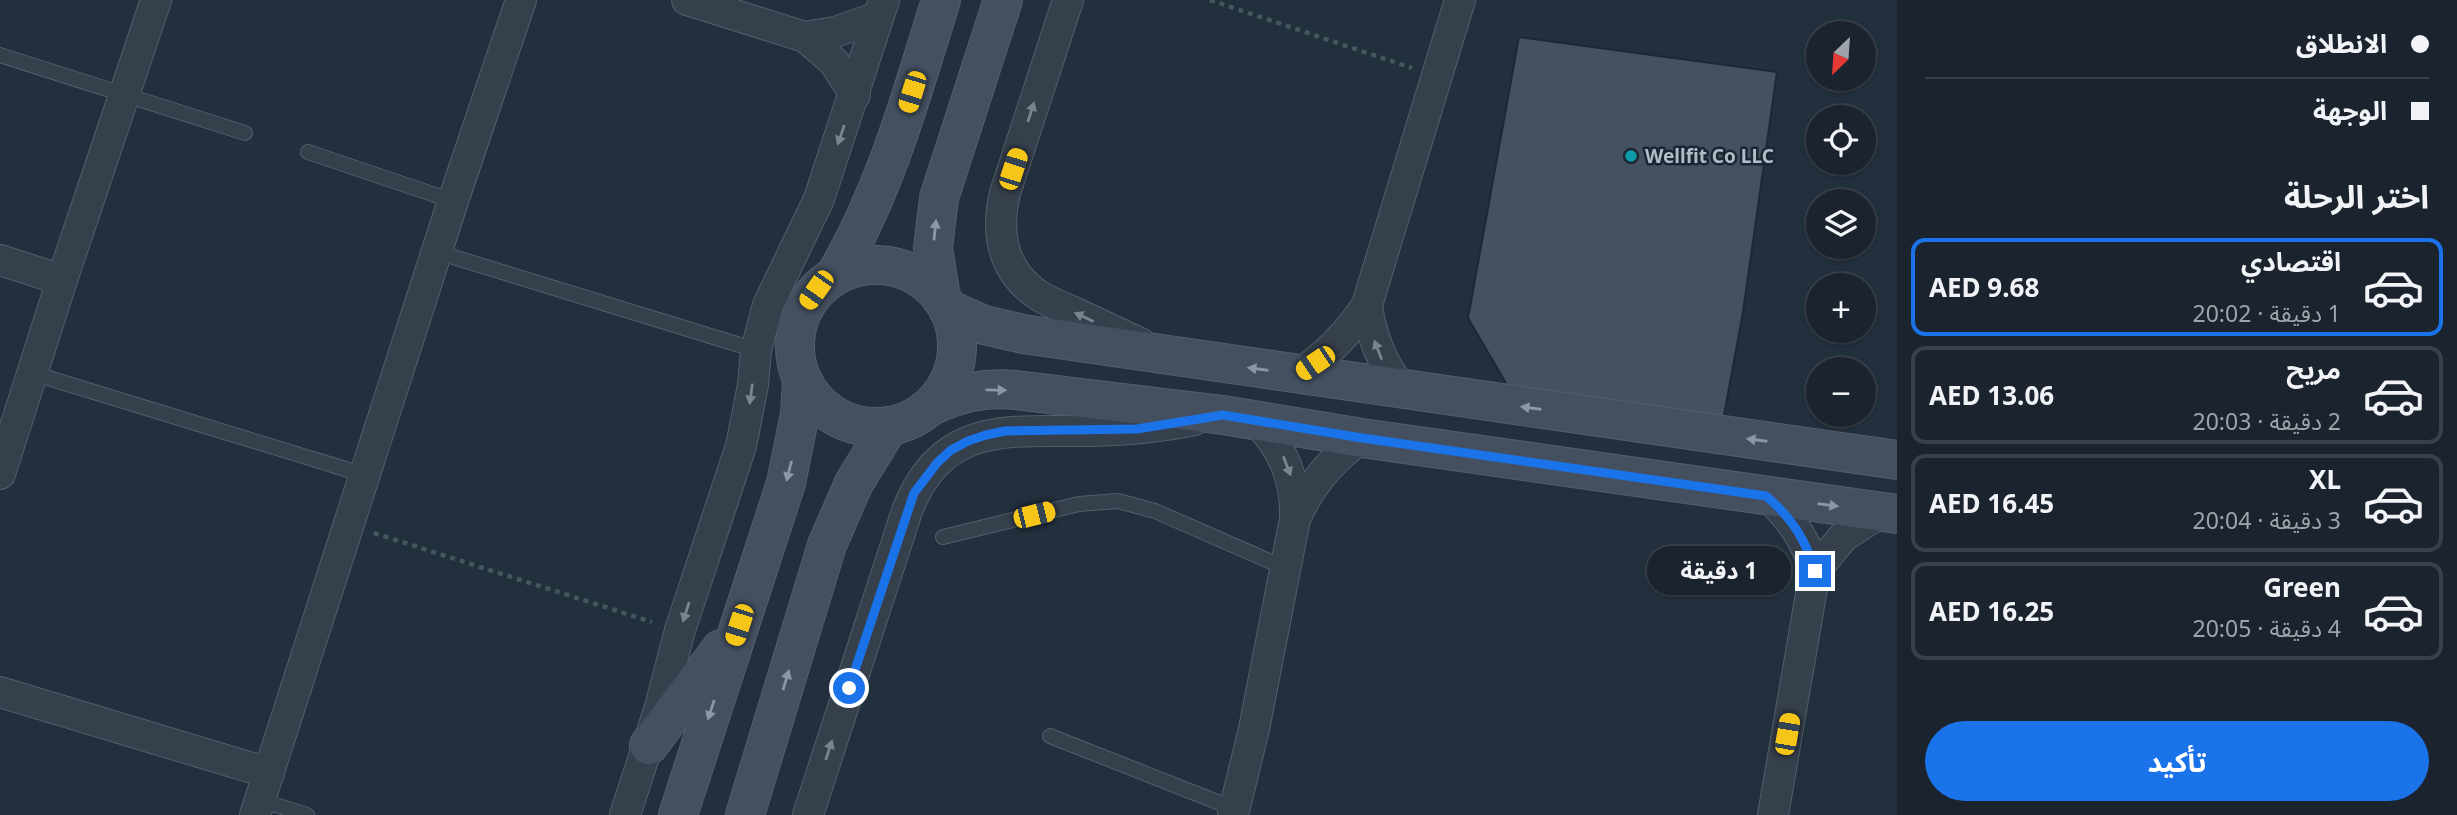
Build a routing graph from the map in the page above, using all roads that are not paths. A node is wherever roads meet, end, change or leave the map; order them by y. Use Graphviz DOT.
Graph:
graph roads {
  1 [pos="156,0"];
  2 [pos="521,0"];
  3 [pos="687,0"];
  4 [pos="941,0"];
  5 [pos="1003,0"];
  6 [pos="1068,0"];
  7 [pos="1460,0"];
  8 [pos="881,9"];
  9 [pos="805,37"];
  10 [pos="0,55"];
  11 [pos="855,94"];
  12 [pos="125,95"];
  13 [pos="245,133"];
  14 [pos="308,152"];
  15 [pos="453,201"];
  16 [pos="437,252"];
  17 [pos="0,260"];
  18 [pos="835,276"];
  19 [pos="62,280"];
  20 [pos="945,303"];
  21 [pos="1367,305"];
  22 [pos="756,350"];
  23 [pos="1168,356"];
  24 [pos="32,373"];
  25 [pos="1298,375"];
  26 [pos="802,379"];
  27 [pos="1401,389"];
  28 [pos="931,406"];
  29 [pos="1240,418"];
  30 [pos="889,426"];
  31 [pos="1362,438"];
  32 [pos="1897,460"];
  33 [pos="0,474"];
  34 [pos="365,474"];
  35 [pos="1766,496"];
  36 [pos="1889,513"];
  37 [pos="1295,519"];
  38 [pos="943,537"];
  39 [pos="1285,568"];
  40 [pos="1815,571"];
  41 [pos="739,625"];
  42 [pos="0,692"];
  43 [pos="1050,736"];
  44 [pos="649,745"];
  45 [pos="261,796"];
  46 [pos="750,809"];
  47 [pos="1233,812"];
  48 [pos="307,815"];
  49 [pos="625,815"];
  50 [pos="678,815"];
  51 [pos="808,815"];
  52 [pos="1773,815"];
  1 -- 12 [label="street"];
  2 -- 15 [label="street"];
  3 -- 9 [label="street"];
  4 -- 18 [label="main road"];
  20 -- 5 [label="main road, one-way"];
  23 -- 6 [label="street, one-way"];
  7 -- 21 [label="street"];
  8 -- 9 [label="street"];
  8 -- 11 [label="street"];
  9 -- 11 [label="street"];
  10 -- 12 [label="lane"];
  11 -- 22 [label="street, one-way"];
  12 -- 13 [label="lane"];
  12 -- 19 [label="street"];
  14 -- 15 [label="lane"];
  15 -- 16 [label="street"];
  16 -- 22 [label="lane"];
  16 -- 34 [label="street"];
  17 -- 19 [label="street"];
  18 -- 20 [label="main road"];
  18 -- 26 [label="main road"];
  19 -- 24 [label="street"];
  20 -- 23 [label="main road"];
  20 -- 28 [label="main road"];
  21 -- 25 [label="street"];
  27 -- 21 [label="street, one-way"];
  22 -- 44 [label="street, one-way"];
  25 -- 23 [label="main road, one-way"];
  24 -- 33 [label="street"];
  24 -- 34 [label="lane"];
  25 -- 27 [label="main road"];
  26 -- 30 [label="main road"];
  26 -- 41 [label="main road, one-way"];
  32 -- 27 [label="main road, one-way"];
  28 -- 29 [label="main road, one-way"];
  28 -- 30 [label="main road"];
  29 -- 31 [label="main road"];
  29 -- 37 [label="street, one-way"];
  51 -- 29 [label="street, one-way"];
  46 -- 30 [label="main road, one-way"];
  31 -- 35 [label="main road"];
  31 -- 37 [label="street"];
  34 -- 45 [label="street"];
  35 -- 36 [label="main road, one-way"];
  35 -- 40 [label="street"];
  36 -- 40 [label="street"];
  37 -- 39 [label="street"];
  38 -- 39 [label="lane"];
  39 -- 47 [label="street"];
  40 -- 52 [label="street"];
  41 -- 44 [label="main road"];
  41 -- 50 [label="main road, one-way"];
  42 -- 45 [label="street"];
  43 -- 47 [label="lane"];
  44 -- 49 [label="street"];
  45 -- 48 [label="lane"];
}
